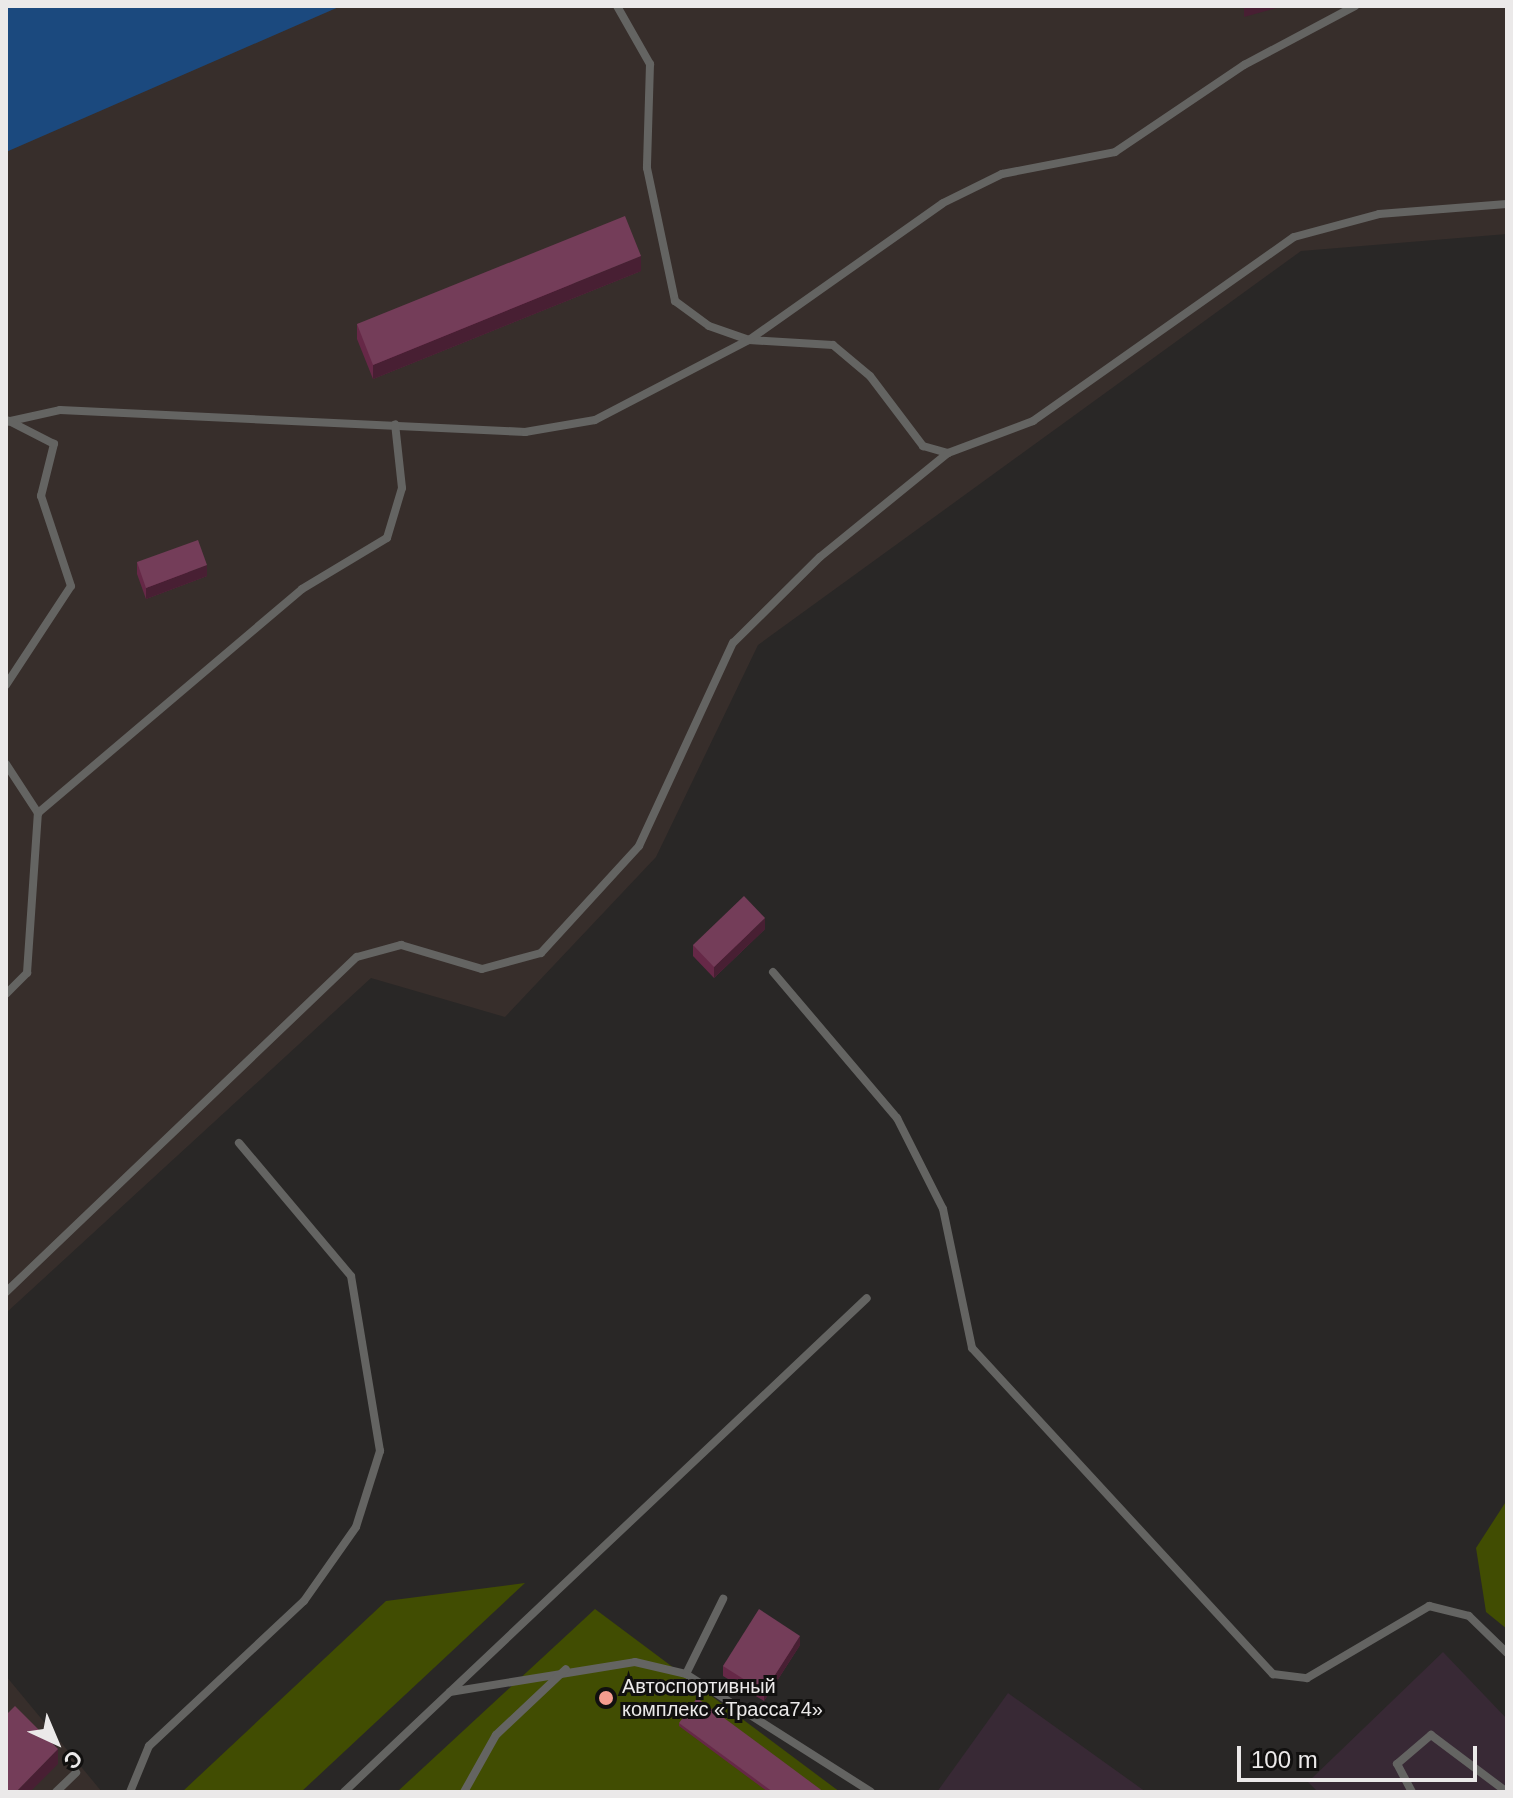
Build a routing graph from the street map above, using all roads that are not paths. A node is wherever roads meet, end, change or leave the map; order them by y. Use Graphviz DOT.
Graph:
graph roads {
  1 [pos="617,6"];
  2 [pos="1355,6"];
  3 [pos="1507,204"];
  4 [pos="749,340"];
  5 [pos="7,422"];
  6 [pos="395,424"];
  7 [pos="948,453"];
  8 [pos="6,685"];
  9 [pos="6,764"];
  10 [pos="38,813"];
  11 [pos="773,972"];
  12 [pos="6,994"];
  13 [pos="239,1143"];
  14 [pos="6,1292"];
  15 [pos="867,1298"];
  16 [pos="723,1599"];
  17 [pos="1507,1653"];
  18 [pos="566,1669"];
  19 [pos="686,1674"];
  20 [pos="450,1692"];
  21 [pos="76,1773"];
  22 [pos="56,1792"];
  23 [pos="130,1792"];
  24 [pos="344,1792"];
  25 [pos="464,1792"];
  26 [pos="871,1792"];
  27 [pos="1412,1792"];
  28 [pos="1507,1792"];
  1 -- 4 [label="lane"];
  2 -- 4 [label="lane"];
  3 -- 7 [label="lane"];
  4 -- 6 [label="lane"];
  4 -- 7 [label="lane"];
  5 -- 6 [label="lane"];
  5 -- 8 [label="lane"];
  6 -- 10 [label="lane"];
  7 -- 14 [label="lane"];
  9 -- 10 [label="lane"];
  10 -- 12 [label="lane"];
  11 -- 17 [label="lane"];
  13 -- 23 [label="lane"];
  15 -- 20 [label="lane"];
  16 -- 19 [label="lane"];
  18 -- 19 [label="lane"];
  18 -- 20 [label="lane"];
  18 -- 25 [label="lane"];
  19 -- 26 [label="lane"];
  20 -- 24 [label="lane"];
  21 -- 22 [label="lane"];
  27 -- 28 [label="lane"];
}
